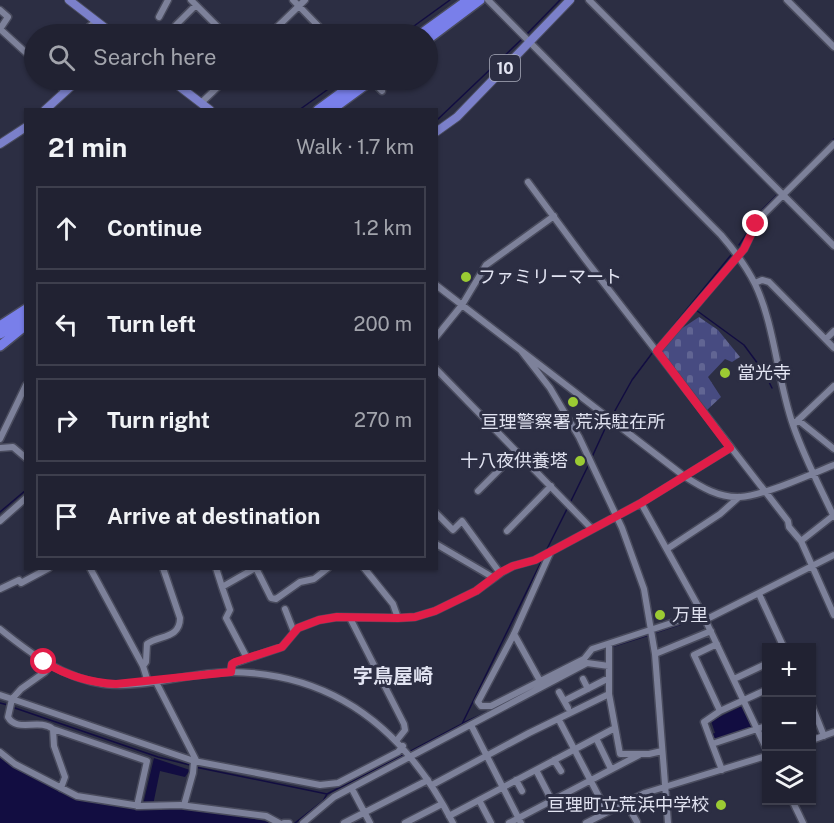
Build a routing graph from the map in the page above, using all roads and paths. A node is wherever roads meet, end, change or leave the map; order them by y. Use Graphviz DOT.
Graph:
graph roads {
  1 [pos="69,0"];
  2 [pos="168,0"];
  3 [pos="293,0"];
  4 [pos="305,0"];
  5 [pos="468,0"];
  6 [pos="480,0"];
  7 [pos="488,0"];
  8 [pos="570,0"];
  9 [pos="589,0"];
  10 [pos="787,0"];
  11 [pos="194,2"];
  12 [pos="299,6"];
  13 [pos="0,10"];
  14 [pos="159,17"];
  15 [pos="96,21"];
  16 [pos="93,24"];
  17 [pos="100,24"];
  18 [pos="177,24"];
  19 [pos="215,24"];
  20 [pos="280,24"];
  21 [pos="316,24"];
  22 [pos="435,24"];
  23 [pos="0,29"];
  24 [pos="438,32"];
  25 [pos="529,41"];
  26 [pos="834,47"];
  27 [pos="24,51"];
  28 [pos="184,90"];
  29 [pos="213,90"];
  30 [pos="345,90"];
  31 [pos="368,90"];
  32 [pos="65,91"];
  33 [pos="199,102"];
  34 [pos="47,108"];
  35 [pos="207,108"];
  36 [pos="321,108"];
  37 [pos="335,108"];
  38 [pos="24,128"];
  39 [pos="438,131"];
  40 [pos="0,144"];
  41 [pos="834,144"];
  42 [pos="528,182"];
  43 [pos="782,194"];
  44 [pos="554,216"];
  45 [pos="834,246"];
  46 [pos="738,256"];
  47 [pos="755,283"];
  48 [pos="438,287"];
  49 [pos="462,305"];
  50 [pos="24,310"];
  51 [pos="24,319"];
  52 [pos="0,326"];
  53 [pos="24,327"];
  54 [pos="834,331"];
  55 [pos="0,334"];
  56 [pos="438,335"];
  57 [pos="825,339"];
  58 [pos="0,346"];
  59 [pos="834,348"];
  60 [pos="656,349"];
  61 [pos="522,352"];
  62 [pos="438,371"];
  63 [pos="834,386"];
  64 [pos="24,389"];
  65 [pos="797,422"];
  66 [pos="0,439"];
  67 [pos="0,448"];
  68 [pos="730,448"];
  69 [pos="834,449"];
  70 [pos="517,452"];
  71 [pos="24,456"];
  72 [pos="834,465"];
  73 [pos="814,473"];
  74 [pos="684,476"];
  75 [pos="551,486"];
  76 [pos="478,491"];
  77 [pos="764,492"];
  78 [pos="739,497"];
  79 [pos="24,500"];
  80 [pos="641,503"];
  81 [pos="438,515"];
  82 [pos="616,516"];
  83 [pos="834,516"];
  84 [pos="0,521"];
  85 [pos="592,528"];
  86 [pos="507,531"];
  87 [pos="801,541"];
  88 [pos="438,545"];
  89 [pos="668,549"];
  90 [pos="550,551"];
  91 [pos="834,555"];
  92 [pos="813,567"];
  93 [pos="45,570"];
  94 [pos="91,570"];
  95 [pos="161,570"];
  96 [pos="217,570"];
  97 [pos="252,570"];
  98 [pos="256,570"];
  99 [pos="325,570"];
  100 [pos="366,570"];
  101 [pos="497,575"];
  102 [pos="222,587"];
  103 [pos="0,589"];
  104 [pos="759,594"];
  105 [pos="285,609"];
  106 [pos="702,613"];
  107 [pos="834,615"];
  108 [pos="350,618"];
  109 [pos="398,618"];
  110 [pos="705,620"];
  111 [pos="0,629"];
  112 [pos="711,631"];
  113 [pos="294,632"];
  114 [pos="652,633"];
  115 [pos="514,634"];
  116 [pos="782,643"];
  117 [pos="717,644"];
  118 [pos="609,647"];
  119 [pos="655,654"];
  120 [pos="247,658"];
  121 [pos="50,665"];
  122 [pos="143,666"];
  123 [pos="609,666"];
  124 [pos="762,666"];
  125 [pos="231,672"];
  126 [pos="583,679"];
  127 [pos="734,679"];
  128 [pos="609,680"];
  129 [pos="540,681"];
  130 [pos="148,682"];
  131 [pos="156,682"];
  132 [pos="588,689"];
  133 [pos="559,692"];
  134 [pos="762,692"];
  135 [pos="609,694"];
  136 [pos="0,695"];
  137 [pos="12,699"];
  138 [pos="744,700"];
  139 [pos="0,709"];
  140 [pos="8,711"];
  141 [pos="720,711"];
  142 [pos="816,716"];
  143 [pos="559,720"];
  144 [pos="471,725"];
  145 [pos="615,728"];
  146 [pos="762,728"];
  147 [pos="53,729"];
  148 [pos="758,730"];
  149 [pos="834,732"];
  150 [pos="824,736"];
  151 [pos="596,738"];
  152 [pos="762,739"];
  153 [pos="816,739"];
  154 [pos="397,740"];
  155 [pos="712,744"];
  156 [pos="575,749"];
  157 [pos="662,751"];
  158 [pos="0,752"];
  159 [pos="407,752"];
  160 [pos="640,755"];
  161 [pos="486,756"];
  162 [pos="762,757"];
  163 [pos="555,760"];
  164 [pos="195,762"];
  165 [pos="536,770"];
  166 [pos="611,770"];
  167 [pos="722,770"];
  168 [pos="561,771"];
  169 [pos="516,780"];
  170 [pos="590,780"];
  171 [pos="430,782"];
  172 [pos="666,786"];
  173 [pos="61,788"];
  174 [pos="503,788"];
  175 [pos="352,789"];
  176 [pos="522,792"];
  177 [pos="479,800"];
  178 [pos="552,801"];
  179 [pos="626,803"];
  180 [pos="442,804"];
  181 [pos="182,805"];
  182 [pos="794,805"];
  183 [pos="139,806"];
  184 [pos="364,812"];
  185 [pos="605,813"];
  186 [pos="449,816"];
  187 [pos="520,821"];
  188 [pos="636,822"];
  189 [pos="279,823"];
  190 [pos="284,823"];
  191 [pos="289,823"];
  192 [pos="303,823"];
  193 [pos="344,823"];
  194 [pos="370,823"];
  195 [pos="405,823"];
  196 [pos="453,823"];
  197 [pos="491,823"];
  198 [pos="509,823"];
  199 [pos="586,823"];
  200 [pos="608,823"];
  201 [pos="669,823"];
  202 [pos="803,823"];
  1 -- 15 [label="main road"];
  2 -- 14 [label="street"];
  3 -- 12 [label="street"];
  4 -- 12 [label="street"];
  5 -- 22 [label="highway"];
  6 -- 24 [label="highway"];
  7 -- 25 [label="street"];
  8 -- 25 [label="main road, 10"];
  9 -- 43 [label="street"];
  10 -- 26 [label="street"];
  11 -- 18 [label="street"];
  11 -- 19 [label="street"];
  12 -- 20 [label="street"];
  12 -- 21 [label="street"];
  13 -- 23 [label="street"];
  15 -- 16 [label="street"];
  15 -- 17 [label="main road"];
  23 -- 27 [label="street"];
  25 -- 39 [label="main road, 10"];
  25 -- 46 [label="street"];
  28 -- 33 [label="main road"];
  29 -- 33 [label="street"];
  30 -- 36 [label="highway"];
  31 -- 37 [label="highway"];
  32 -- 34 [label="main road"];
  33 -- 35 [label="main road"];
  38 -- 40 [label="main road"];
  41 -- 43 [label="street"];
  42 -- 44 [label="street"];
  43 -- 45 [label="street"];
  43 -- 46 [label="street"];
  44 -- 49 [label="street"];
  44 -- 60 [label="street"];
  46 -- 47 [label="street"];
  46 -- 60 [label="street"];
  47 -- 57 [label="street"];
  47 -- 65 [label="street"];
  48 -- 49 [label="street"];
  49 -- 56 [label="street"];
  49 -- 61 [label="street"];
  50 -- 52 [label="highway"];
  51 -- 55 [label="highway"];
  53 -- 58 [label="highway"];
  54 -- 57 [label="street"];
  57 -- 59 [label="street"];
  60 -- 68 [label="street"];
  61 -- 74 [label="street"];
  61 -- 82 [label="street"];
  62 -- 70 [label="street"];
  63 -- 65 [label="street"];
  64 -- 66 [label="street"];
  65 -- 69 [label="street"];
  65 -- 73 [label="street"];
  67 -- 71 [label="street"];
  68 -- 74 [label="street"];
  68 -- 77 [label="street"];
  70 -- 75 [label="street"];
  70 -- 76 [label="street"];
  72 -- 73 [label="street"];
  73 -- 77 [label="street"];
  73 -- 83 [label="street"];
  74 -- 78 [label="street"];
  74 -- 80 [label="street"];
  75 -- 85 [label="street"];
  75 -- 86 [label="street"];
  77 -- 78 [label="street"];
  77 -- 87 [label="street"];
  78 -- 89 [label="street"];
  79 -- 84 [label="street"];
  80 -- 82 [label="street"];
  80 -- 89 [label="street"];
  81 -- 101 [label="street"];
  82 -- 85 [label="street"];
  82 -- 114 [label="street"];
  83 -- 87 [label="street"];
  85 -- 90 [label="street"];
  87 -- 92 [label="street"];
  88 -- 101 [label="street"];
  89 -- 106 [label="street"];
  90 -- 101 [label="street"];
  90 -- 115 [label="street"];
  91 -- 92 [label="street"];
  92 -- 104 [label="street"];
  92 -- 107 [label="street"];
  93 -- 103 [label="street"];
  94 -- 122 [label="street"];
  95 -- 122 [label="street"];
  96 -- 102 [label="street"];
  97 -- 102 [label="street"];
  98 -- 99 [label="street"];
  100 -- 109 [label="street"];
  101 -- 109 [label="street"];
  102 -- 120 [label="street"];
  104 -- 110 [label="street"];
  104 -- 116 [label="street"];
  105 -- 113 [label="street"];
  106 -- 110 [label="street"];
  106 -- 114 [label="street"];
  108 -- 109 [label="street"];
  108 -- 113 [label="street"];
  108 -- 154 [label="street"];
  110 -- 112 [label="street"];
  111 -- 121 [label="street"];
  112 -- 117 [label="street"];
  112 -- 119 [label="street"];
  113 -- 120 [label="street"];
  114 -- 118 [label="street"];
  114 -- 119 [label="street"];
  115 -- 129 [label="street"];
  115 -- 129 [label="street"];
  117 -- 127 [label="street"];
  117 -- 141 [label="street"];
  118 -- 123 [label="street"];
  118 -- 129 [label="street"];
  119 -- 157 [label="street"];
  120 -- 125 [label="street"];
  121 -- 130 [label="street"];
  121 -- 137 [label="street"];
  122 -- 130 [label="street"];
  123 -- 128 [label="street"];
  123 -- 144 [label="street"];
  124 -- 127 [label="street"];
  125 -- 131 [label="street"];
  125 -- 154 [label="street"];
  126 -- 132 [label="street"];
  127 -- 138 [label="street"];
  128 -- 132 [label="street"];
  128 -- 135 [label="street"];
  130 -- 131 [label="street"];
  131 -- 164 [label="street"];
  132 -- 133 [label="street"];
  134 -- 138 [label="street"];
  135 -- 143 [label="street"];
  135 -- 145 [label="street"];
  136 -- 137 [label="street"];
  137 -- 140 [label="street"];
  137 -- 164 [label="street"];
  138 -- 141 [label="street"];
  138 -- 148 [label="street"];
  139 -- 140 [label="street"];
  140 -- 147 [label="street"];
  141 -- 155 [label="street"];
  142 -- 150 [label="street"];
  143 -- 156 [label="street"];
  143 -- 161 [label="street"];
  144 -- 159 [label="street"];
  144 -- 161 [label="street"];
  145 -- 151 [label="street"];
  145 -- 160 [label="street"];
  146 -- 148 [label="street"];
  147 -- 173 [label="street"];
  147 -- 183 [label="street"];
  148 -- 152 [label="street"];
  148 -- 155 [label="street"];
  149 -- 150 [label="street"];
  150 -- 153 [label="street"];
  151 -- 156 [label="street"];
  151 -- 166 [label="street"];
  154 -- 159 [label="street"];
  155 -- 167 [label="street"];
  156 -- 163 [label="street"];
  156 -- 170 [label="street"];
  157 -- 160 [label="street"];
  157 -- 172 [label="street"];
  158 -- 173 [label="street"];
  159 -- 164 [label="street"];
  159 -- 171 [label="street"];
  159 -- 175 [label="street"];
  160 -- 166 [label="street"];
  161 -- 171 [label="street"];
  161 -- 174 [label="street"];
  162 -- 167 [label="street"];
  163 -- 165 [label="street"];
  163 -- 168 [label="street"];
  164 -- 181 [label="street"];
  165 -- 169 [label="street"];
  165 -- 178 [label="street"];
  166 -- 170 [label="street"];
  167 -- 172 [label="street"];
  169 -- 174 [label="street"];
  169 -- 176 [label="street"];
  170 -- 178 [label="street"];
  170 -- 185 [label="street"];
  171 -- 180 [label="street"];
  171 -- 184 [label="street"];
  172 -- 179 [label="street"];
  172 -- 201 [label="street"];
  173 -- 183 [label="street"];
  174 -- 177 [label="street"];
  174 -- 187 [label="street"];
  175 -- 184 [label="street"];
  175 -- 192 [label="street"];
  177 -- 186 [label="street"];
  177 -- 197 [label="street"];
  178 -- 187 [label="street"];
  179 -- 185 [label="street"];
  179 -- 188 [label="street"];
  180 -- 186 [label="street"];
  180 -- 195 [label="street"];
  181 -- 183 [label="street"];
  181 -- 189 [label="street"];
  182 -- 202 [label="street"];
  184 -- 193 [label="street"];
  184 -- 194 [label="street"];
  185 -- 199 [label="street"];
  185 -- 200 [label="street"];
  186 -- 196 [label="street"];
  187 -- 198 [label="street"];
  190 -- 191 [label="street"];
}
